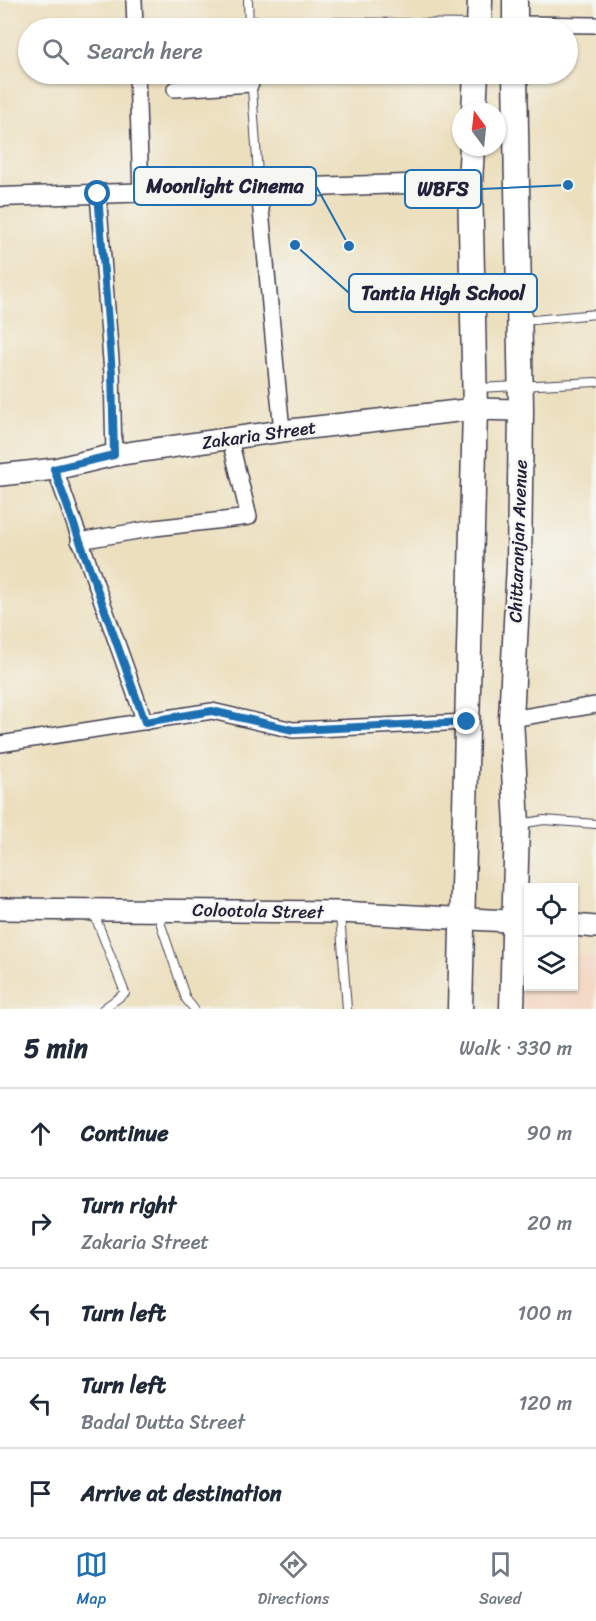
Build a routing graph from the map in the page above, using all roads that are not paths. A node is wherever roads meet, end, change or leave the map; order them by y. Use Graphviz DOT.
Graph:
graph roads {
  1 [pos="134,0"];
  2 [pos="248,0"];
  3 [pos="480,0"];
  4 [pos="515,0"];
  5 [pos="135,18"];
  6 [pos="249,18"];
  7 [pos="479,18"];
  8 [pos="515,18"];
  9 [pos="578,25"];
  10 [pos="596,25"];
  11 [pos="137,84"];
  12 [pos="213,84"];
  13 [pos="251,84"];
  14 [pos="475,84"];
  15 [pos="515,84"];
  16 [pos="175,89"];
  17 [pos="474,102"];
  18 [pos="471,156"];
  19 [pos="470,182"];
  20 [pos="259,189"];
  21 [pos="141,193"];
  22 [pos="98,194"];
  23 [pos="0,197"];
  24 [pos="596,314"];
  25 [pos="519,321"];
  26 [pos="596,382"];
  27 [pos="474,399"];
  28 [pos="521,399"];
  29 [pos="282,430"];
  30 [pos="230,440"];
  31 [pos="114,455"];
  32 [pos="54,469"];
  33 [pos="0,475"];
  34 [pos="79,541"];
  35 [pos="596,705"];
  36 [pos="511,719"];
  37 [pos="145,722"];
  38 [pos="467,722"];
  39 [pos="0,744"];
  40 [pos="517,824"];
  41 [pos="596,824"];
  42 [pos="0,909"];
  43 [pos="92,910"];
  44 [pos="156,910"];
  45 [pos="340,912"];
  46 [pos="464,918"];
  47 [pos="522,921"];
  48 [pos="578,925"];
  49 [pos="596,927"];
  50 [pos="103,1009"];
  51 [pos="194,1009"];
  52 [pos="347,1009"];
  53 [pos="460,1009"];
  54 [pos="512,1009"];
  1 -- 5 [label="street"];
  2 -- 6 [label="lane"];
  3 -- 7 [label="main road"];
  4 -- 8 [label="main road"];
  9 -- 10 [label="street"];
  11 -- 21 [label="street"];
  12 -- 16 [label="street"];
  13 -- 20 [label="lane"];
  14 -- 17 [label="main road"];
  15 -- 25 [label="main road, Chittaranjan Avenue"];
  18 -- 19 [label="main road"];
  19 -- 20 [label="street"];
  19 -- 27 [label="main road"];
  20 -- 21 [label="street"];
  20 -- 29 [label="street"];
  21 -- 22 [label="street"];
  22 -- 23 [label="street"];
  22 -- 31 [label="street"];
  24 -- 25 [label="lane"];
  25 -- 28 [label="main road, Chittaranjan Avenue"];
  26 -- 28 [label="lane"];
  27 -- 28 [label="main road, Zakaria Street"];
  27 -- 29 [label="main road, Zakaria Street"];
  27 -- 38 [label="main road"];
  28 -- 36 [label="main road, Chittaranjan Avenue"];
  29 -- 30 [label="main road, Zakaria Street"];
  30 -- 31 [label="main road, Zakaria Street"];
  30 -- 34 [label="street"];
  31 -- 32 [label="main road, Zakaria Street"];
  32 -- 33 [label="main road, Zakaria Street"];
  32 -- 34 [label="street"];
  34 -- 37 [label="street"];
  35 -- 36 [label="street"];
  36 -- 40 [label="main road, Chittaranjan Avenue"];
  37 -- 38 [label="street"];
  37 -- 39 [label="street"];
  38 -- 46 [label="main road"];
  40 -- 41 [label="lane"];
  40 -- 47 [label="main road, Chittaranjan Avenue"];
  42 -- 43 [label="main road, Colootola Street"];
  43 -- 44 [label="main road, Colootola Street"];
  43 -- 50 [label="lane"];
  44 -- 45 [label="main road, Colootola Street"];
  44 -- 51 [label="lane"];
  45 -- 46 [label="main road, Colootola Street"];
  45 -- 52 [label="lane"];
  46 -- 47 [label="main road, Colootola Street"];
  46 -- 53 [label="main road"];
  47 -- 54 [label="main road, Chittaranjan Avenue"];
  48 -- 49 [label="main road"];
}
